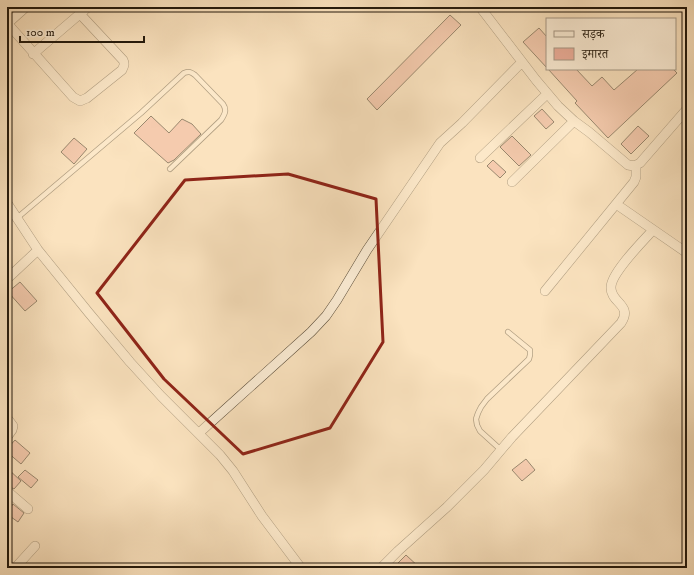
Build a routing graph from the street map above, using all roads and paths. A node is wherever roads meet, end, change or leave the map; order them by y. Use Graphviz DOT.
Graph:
graph roads {
  1 [pos="26,7"];
  2 [pos="88,7"];
  3 [pos="480,7"];
  4 [pos="80,14"];
  5 [pos="7,23"];
  6 [pos="34,54"];
  7 [pos="522,62"];
  8 [pos="547,94"];
  9 [pos="687,109"];
  10 [pos="574,121"];
  11 [pos="480,158"];
  12 [pos="636,165"];
  13 [pos="170,169"];
  14 [pos="512,182"];
  15 [pos="7,203"];
  16 [pos="616,204"];
  17 [pos="17,218"];
  18 [pos="653,230"];
  19 [pos="38,250"];
  20 [pos="687,253"];
  21 [pos="7,279"];
  22 [pos="545,291"];
  23 [pos="508,332"];
  24 [pos="7,418"];
  25 [pos="199,433"];
  26 [pos="7,437"];
  27 [pos="501,450"];
  28 [pos="7,491"];
  29 [pos="28,509"];
  30 [pos="35,546"];
  31 [pos="15,568"];
  32 [pos="302,568"];
  33 [pos="381,568"];
  1 -- 5 [label="street"];
  2 -- 4 [label="street"];
  3 -- 7 [label="street"];
  4 -- 6 [label="street"];
  4 -- 6 [label="street"];
  5 -- 6 [label="street"];
  7 -- 8 [label="street"];
  7 -- 25 [label="street"];
  8 -- 10 [label="street"];
  8 -- 11 [label="street"];
  9 -- 12 [label="street"];
  10 -- 12 [label="street"];
  10 -- 14 [label="street"];
  12 -- 16 [label="street"];
  13 -- 17 [label="lane"];
  15 -- 17 [label="street"];
  16 -- 18 [label="street"];
  16 -- 22 [label="street"];
  17 -- 19 [label="street"];
  18 -- 20 [label="street"];
  18 -- 27 [label="street"];
  19 -- 21 [label="street"];
  19 -- 25 [label="street"];
  23 -- 27 [label="lane"];
  24 -- 26 [label="street"];
  25 -- 32 [label="street"];
  27 -- 33 [label="street"];
  28 -- 29 [label="street"];
  30 -- 31 [label="street"];
}
